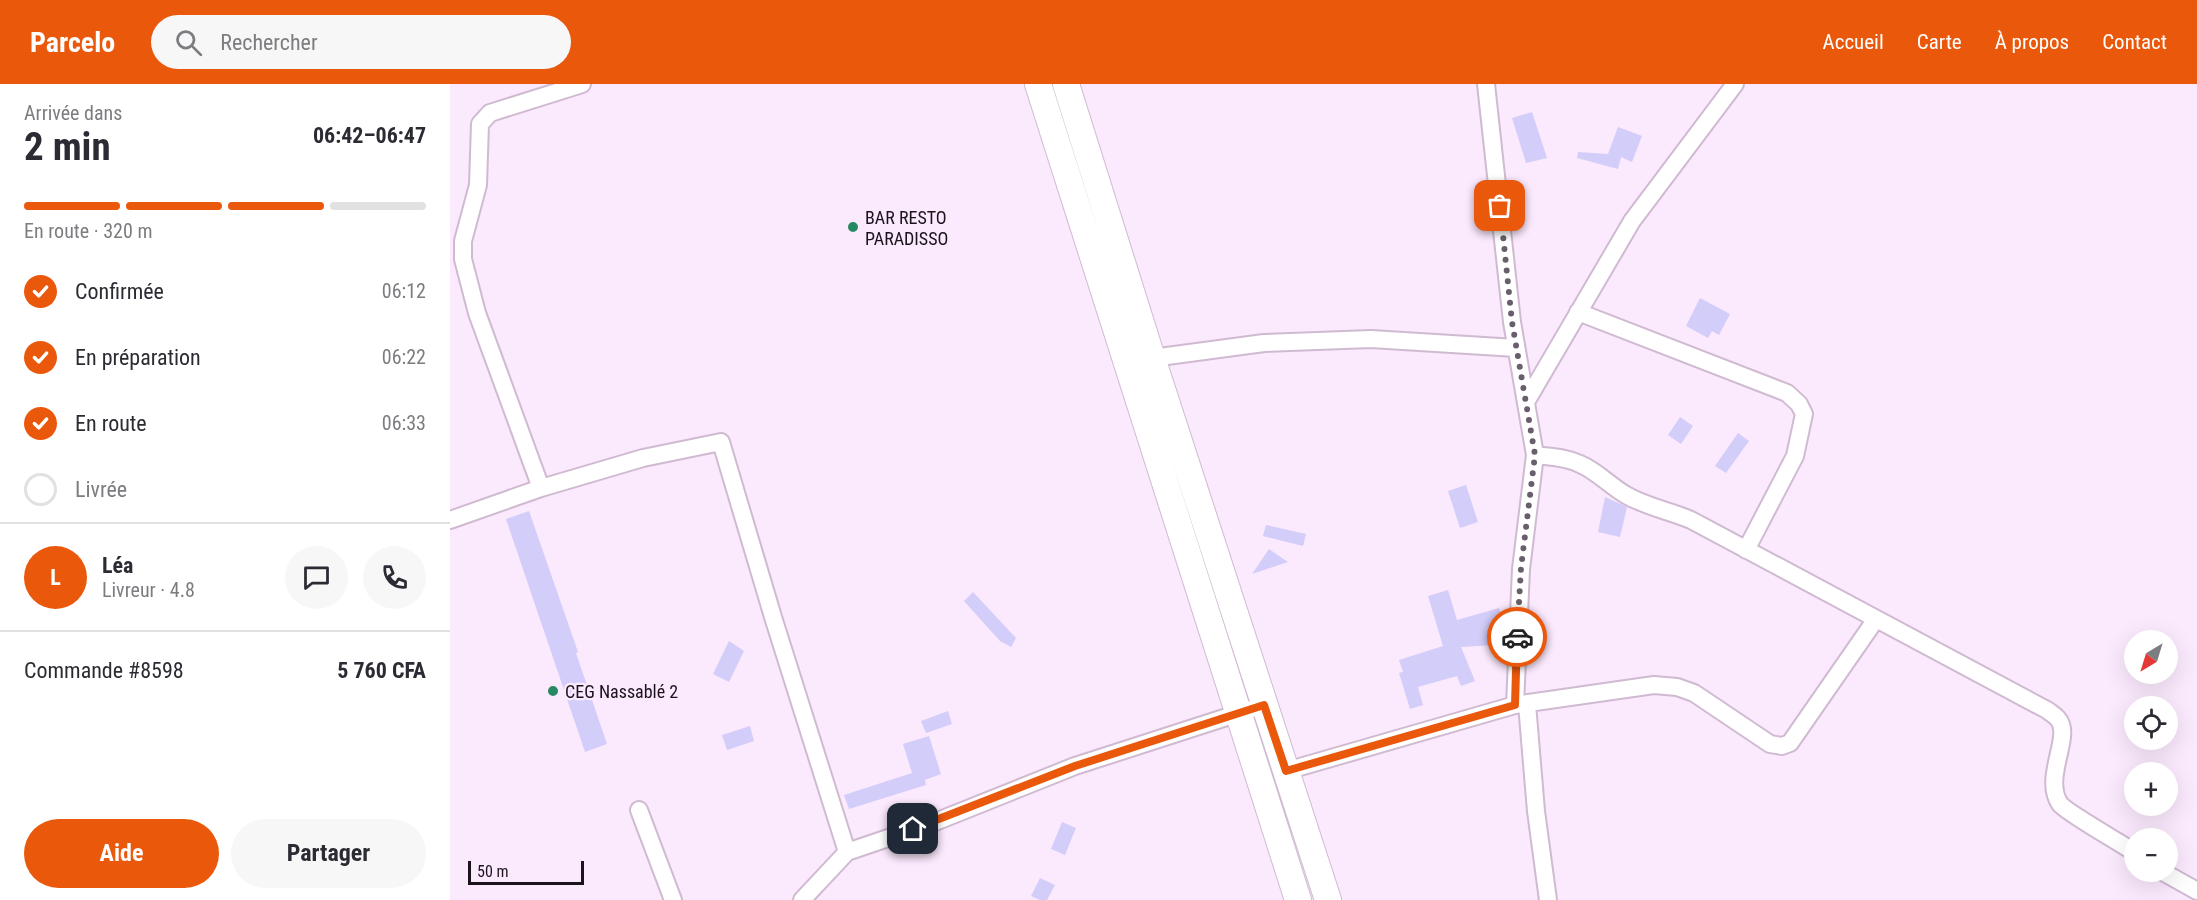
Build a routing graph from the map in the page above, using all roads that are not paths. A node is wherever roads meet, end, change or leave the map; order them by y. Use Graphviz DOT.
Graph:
graph roads {
  1 [pos="582,84"];
  2 [pos="1038,84"];
  3 [pos="1066,84"];
  4 [pos="1486,84"];
  5 [pos="1735,84"];
  6 [pos="1578,312"];
  7 [pos="1516,348"];
  8 [pos="1152,358"];
  9 [pos="1526,402"];
  10 [pos="1535,455"];
  11 [pos="541,488"];
  12 [pos="450,520"];
  13 [pos="1746,550"];
  14 [pos="1876,619"];
  15 [pos="1264,705"];
  16 [pos="1521,705"];
  17 [pos="1240,714"];
  18 [pos="1286,771"];
  19 [pos="639,810"];
  20 [pos="2124,846"];
  21 [pos="847,852"];
  22 [pos="2178,880"];
  23 [pos="2197,891"];
  24 [pos="673,900"];
  25 [pos="802,900"];
  26 [pos="1298,900"];
  27 [pos="1328,900"];
  28 [pos="1548,900"];
  1 -- 11 [label="street"];
  2 -- 17 [label="highway"];
  3 -- 8 [label="highway"];
  4 -- 7 [label="street"];
  5 -- 6 [label="street"];
  6 -- 9 [label="street"];
  6 -- 13 [label="street"];
  7 -- 8 [label="street"];
  7 -- 9 [label="street"];
  8 -- 15 [label="highway"];
  9 -- 10 [label="street"];
  10 -- 13 [label="street"];
  10 -- 16 [label="street"];
  11 -- 12 [label="street"];
  11 -- 21 [label="street"];
  13 -- 14 [label="street"];
  14 -- 16 [label="street"];
  14 -- 20 [label="street"];
  15 -- 17 [label="street"];
  15 -- 18 [label="highway"];
  16 -- 18 [label="street"];
  16 -- 28 [label="street"];
  17 -- 21 [label="street"];
  17 -- 26 [label="highway"];
  18 -- 27 [label="highway"];
  19 -- 24 [label="street"];
  21 -- 25 [label="street"];
  22 -- 23 [label="street"];
}
